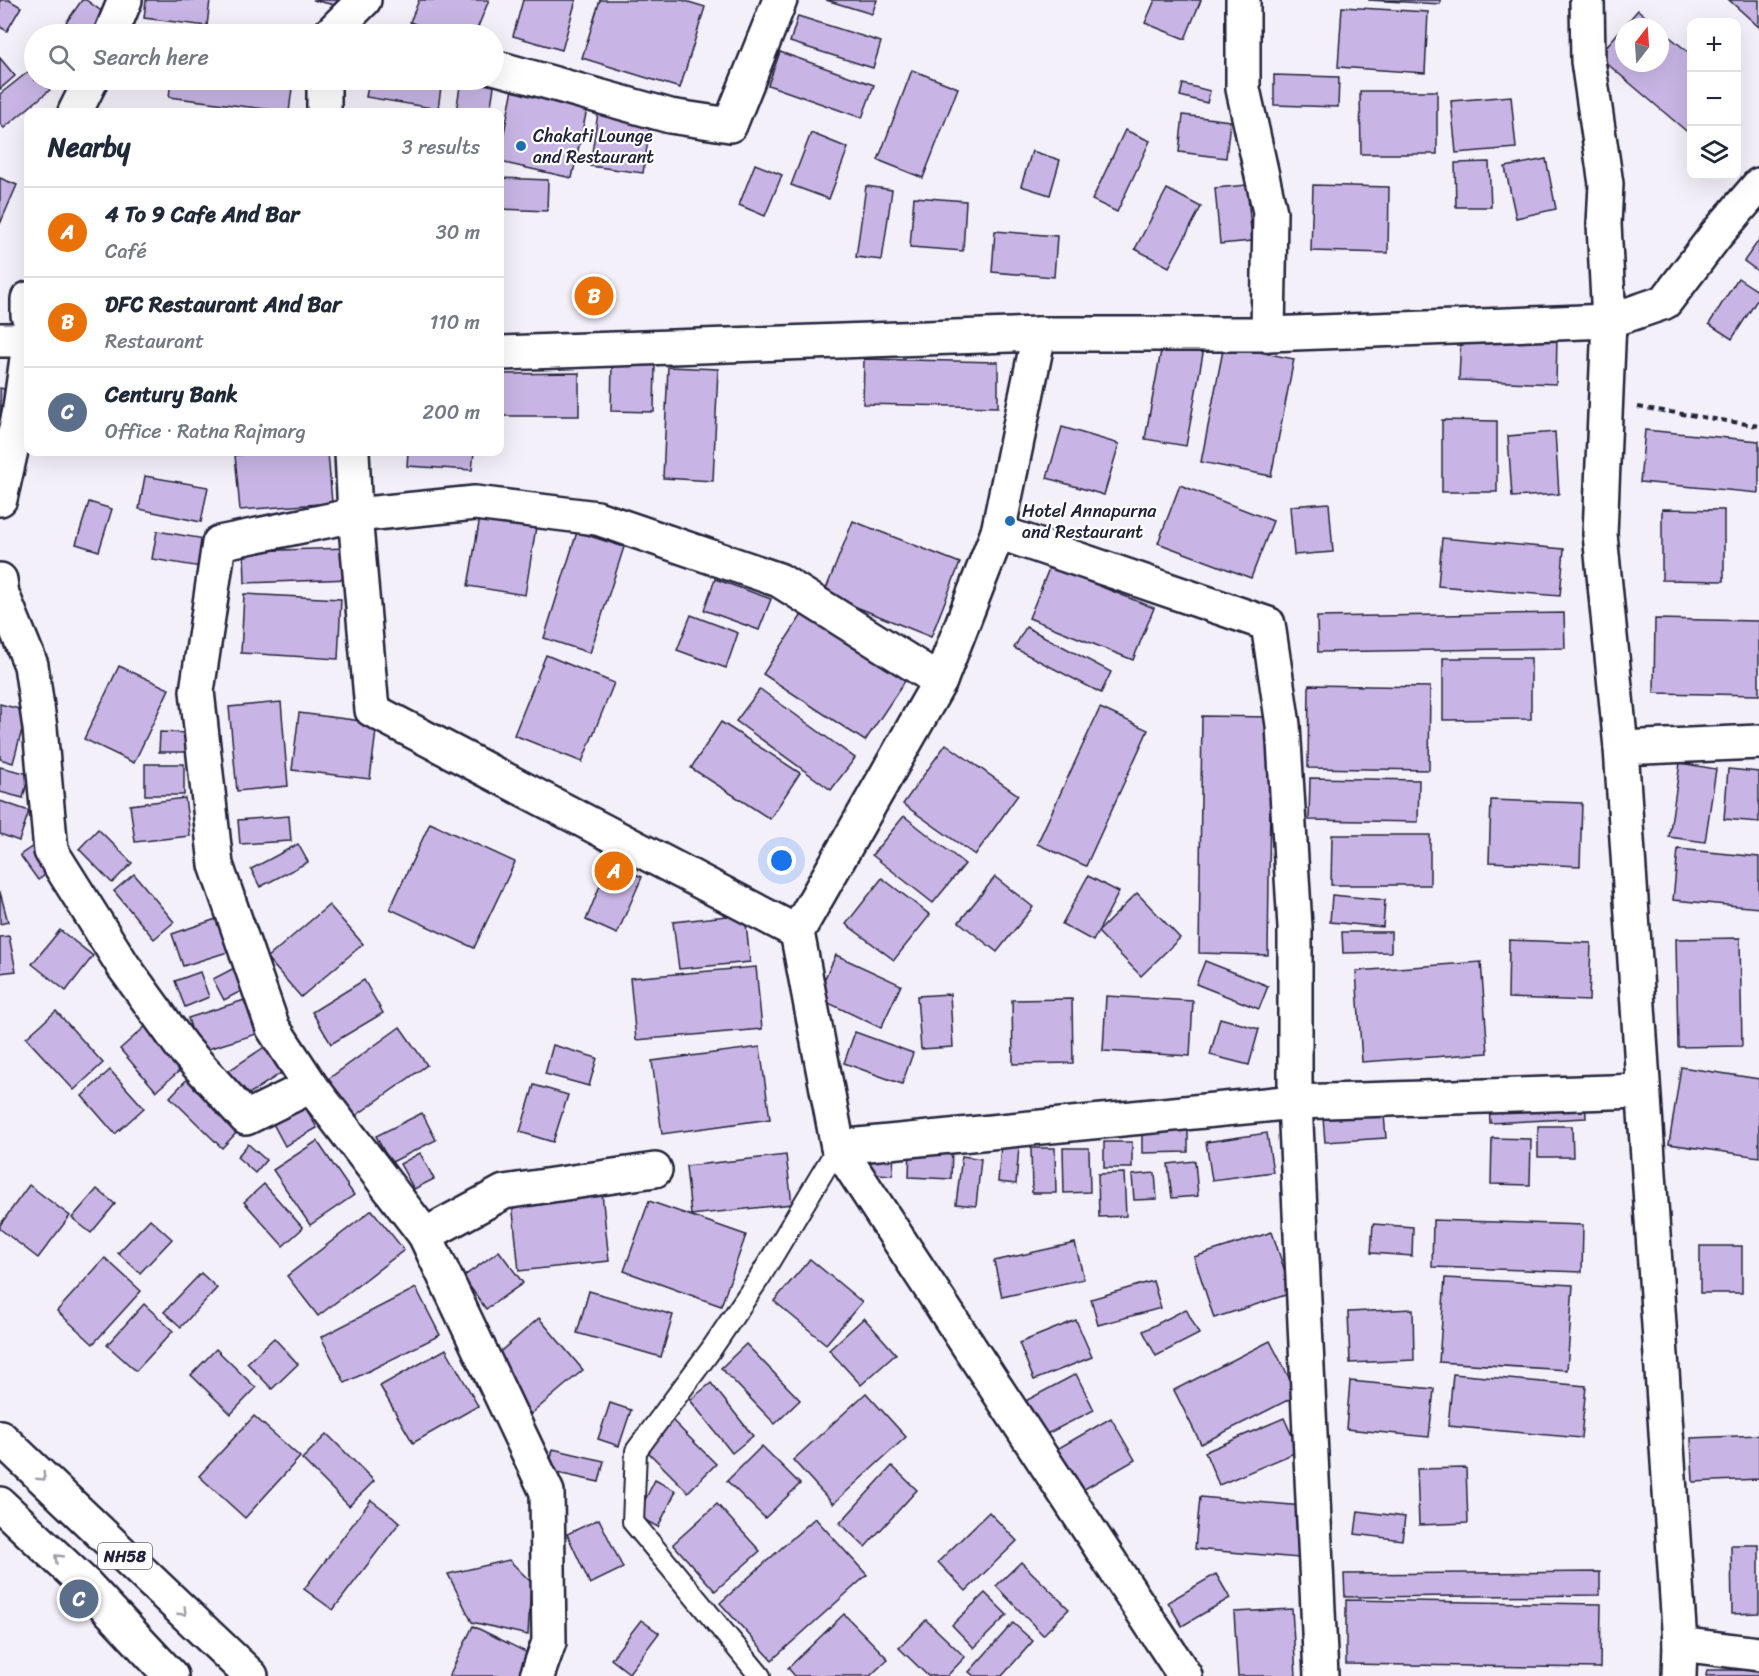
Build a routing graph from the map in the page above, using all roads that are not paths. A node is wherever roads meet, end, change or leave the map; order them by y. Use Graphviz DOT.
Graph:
graph roads {
  1 [pos="125,0"];
  2 [pos="364,0"];
  3 [pos="780,0"];
  4 [pos="1243,0"];
  5 [pos="1587,0"];
  6 [pos="115,24"];
  7 [pos="340,24"];
  8 [pos="504,70"];
  9 [pos="86,90"];
  10 [pos="324,90"];
  11 [pos="77,108"];
  12 [pos="324,108"];
  13 [pos="1759,184"];
  14 [pos="1609,321"];
  15 [pos="1040,334"];
  16 [pos="1268,334"];
  17 [pos="0,340"];
  18 [pos="24,340"];
  19 [pos="504,353"];
  20 [pos="24,379"];
  21 [pos="352,456"];
  22 [pos="0,499"];
  23 [pos="356,514"];
  24 [pos="998,532"];
  25 [pos="0,580"];
  26 [pos="940,681"];
  27 [pos="1759,742"];
  28 [pos="1621,748"];
  29 [pos="797,932"];
  30 [pos="311,1086"];
  31 [pos="1642,1091"];
  32 [pos="1295,1102"];
  33 [pos="838,1147"];
  34 [pos="655,1170"];
  35 [pos="425,1235"];
  36 [pos="0,1437"];
  37 [pos="0,1504"];
  38 [pos="1759,1654"];
  39 [pos="1679,1660"];
  40 [pos="171,1676"];
  41 [pos="250,1676"];
  42 [pos="537,1676"];
  43 [pos="760,1676"];
  44 [pos="1185,1676"];
  45 [pos="1321,1676"];
  1 -- 6 [label="street"];
  2 -- 7 [label="street"];
  3 -- 8 [label="street"];
  4 -- 16 [label="street"];
  5 -- 14 [label="street"];
  9 -- 11 [label="street"];
  10 -- 12 [label="street"];
  13 -- 14 [label="street"];
  14 -- 16 [label="street"];
  14 -- 28 [label="street"];
  15 -- 16 [label="street"];
  15 -- 19 [label="street"];
  15 -- 24 [label="street"];
  17 -- 18 [label="street"];
  20 -- 22 [label="street"];
  21 -- 23 [label="street"];
  23 -- 26 [label="street"];
  23 -- 29 [label="street"];
  23 -- 30 [label="street"];
  24 -- 26 [label="street"];
  24 -- 32 [label="street"];
  25 -- 30 [label="street"];
  26 -- 29 [label="street"];
  27 -- 28 [label="street"];
  28 -- 31 [label="street"];
  29 -- 33 [label="street"];
  30 -- 35 [label="street"];
  31 -- 32 [label="street"];
  31 -- 39 [label="street"];
  32 -- 33 [label="street"];
  32 -- 45 [label="street"];
  33 -- 43 [label="lane"];
  33 -- 44 [label="street"];
  34 -- 35 [label="street"];
  35 -- 42 [label="street"];
  36 -- 41 [label="street, NH58, one-way"];
  40 -- 37 [label="street, NH58, one-way"];
  38 -- 39 [label="street"];
}
